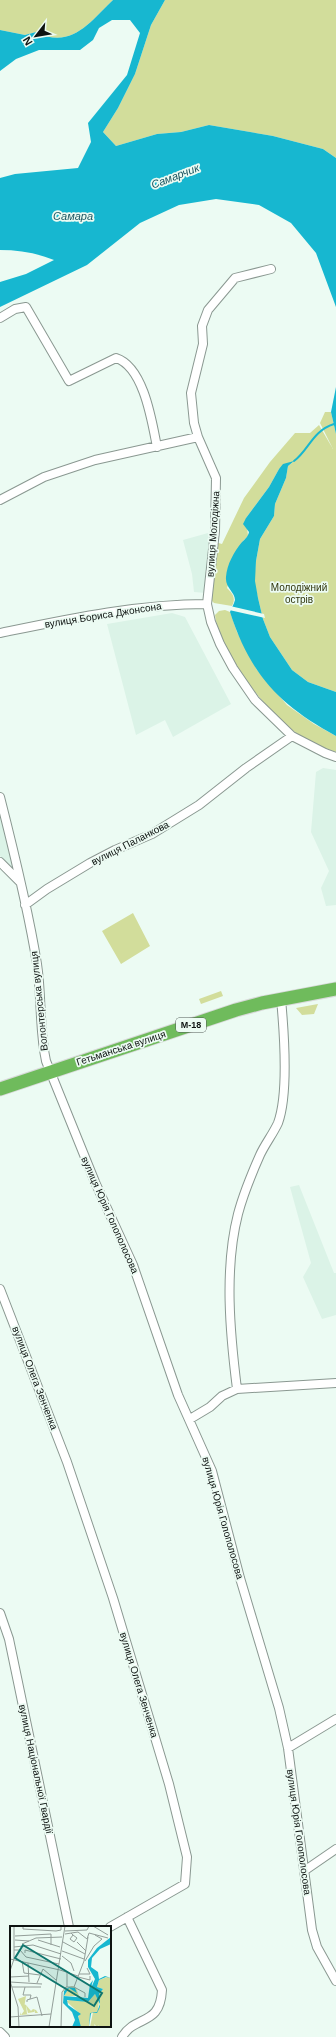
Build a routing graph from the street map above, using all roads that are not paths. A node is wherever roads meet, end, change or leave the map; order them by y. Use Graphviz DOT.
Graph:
graph roads {
  1 [pos="271,269"];
  2 [pos="0,318"];
  3 [pos="198,437"];
  4 [pos="157,447"];
  5 [pos="0,500"];
  6 [pos="207,604"];
  7 [pos="0,633"];
  8 [pos="292,736"];
  9 [pos="336,756"];
  10 [pos="0,798"];
  11 [pos="0,862"];
  12 [pos="21,883"];
  13 [pos="25,905"];
  14 [pos="336,989"];
  15 [pos="281,999"];
  16 [pos="50,1072"];
  17 [pos="0,1089"];
  18 [pos="0,1289"];
  19 [pos="336,1383"];
  20 [pos="237,1389"];
  21 [pos="190,1419"];
  22 [pos="0,1613"];
  23 [pos="336,1719"];
  24 [pos="288,1748"];
  25 [pos="336,1848"];
  26 [pos="304,1871"];
  27 [pos="127,1917"];
  28 [pos="70,1926"];
  29 [pos="111,1926"];
  30 [pos="336,1982"];
  31 [pos="0,2032"];
  32 [pos="5,2037"];
  33 [pos="122,2037"];
  1 -- 3 [label="street, вулиця Молодіжна"];
  2 -- 4 [label="street"];
  3 -- 4 [label="street"];
  3 -- 6 [label="street, вулиця Молодіжна"];
  4 -- 5 [label="street"];
  6 -- 7 [label="street, вулиця Бориса Джонсона"];
  6 -- 8 [label="street"];
  8 -- 9 [label="street"];
  8 -- 13 [label="street, вулиця Паланкова"];
  10 -- 12 [label="street, Волонтерська вулиця"];
  11 -- 12 [label="street"];
  12 -- 13 [label="street, Волонтерська вулиця"];
  13 -- 16 [label="street, Волонтерська вулиця"];
  14 -- 15 [label="highway, Гетьманська вулиця / М-18"];
  15 -- 16 [label="highway, Гетьманська вулиця / М-18"];
  15 -- 20 [label="street"];
  16 -- 17 [label="highway, Гетьманська вулиця / М-18"];
  16 -- 21 [label="street, вулиця Юрія Голополосова"];
  18 -- 27 [label="street, вулиця Олега Зенченка"];
  19 -- 20 [label="street"];
  20 -- 21 [label="street"];
  21 -- 24 [label="street, вулиця Юрія Голополосова"];
  22 -- 28 [label="street, вулиця Національної Гвардії"];
  23 -- 24 [label="street"];
  24 -- 26 [label="street, вулиця Юрія Голополосова"];
  25 -- 26 [label="street"];
  26 -- 30 [label="street, вулиця Юрія Голополосова"];
  27 -- 29 [label="street"];
  27 -- 33 [label="street"];
  31 -- 32 [label="street"];
}
